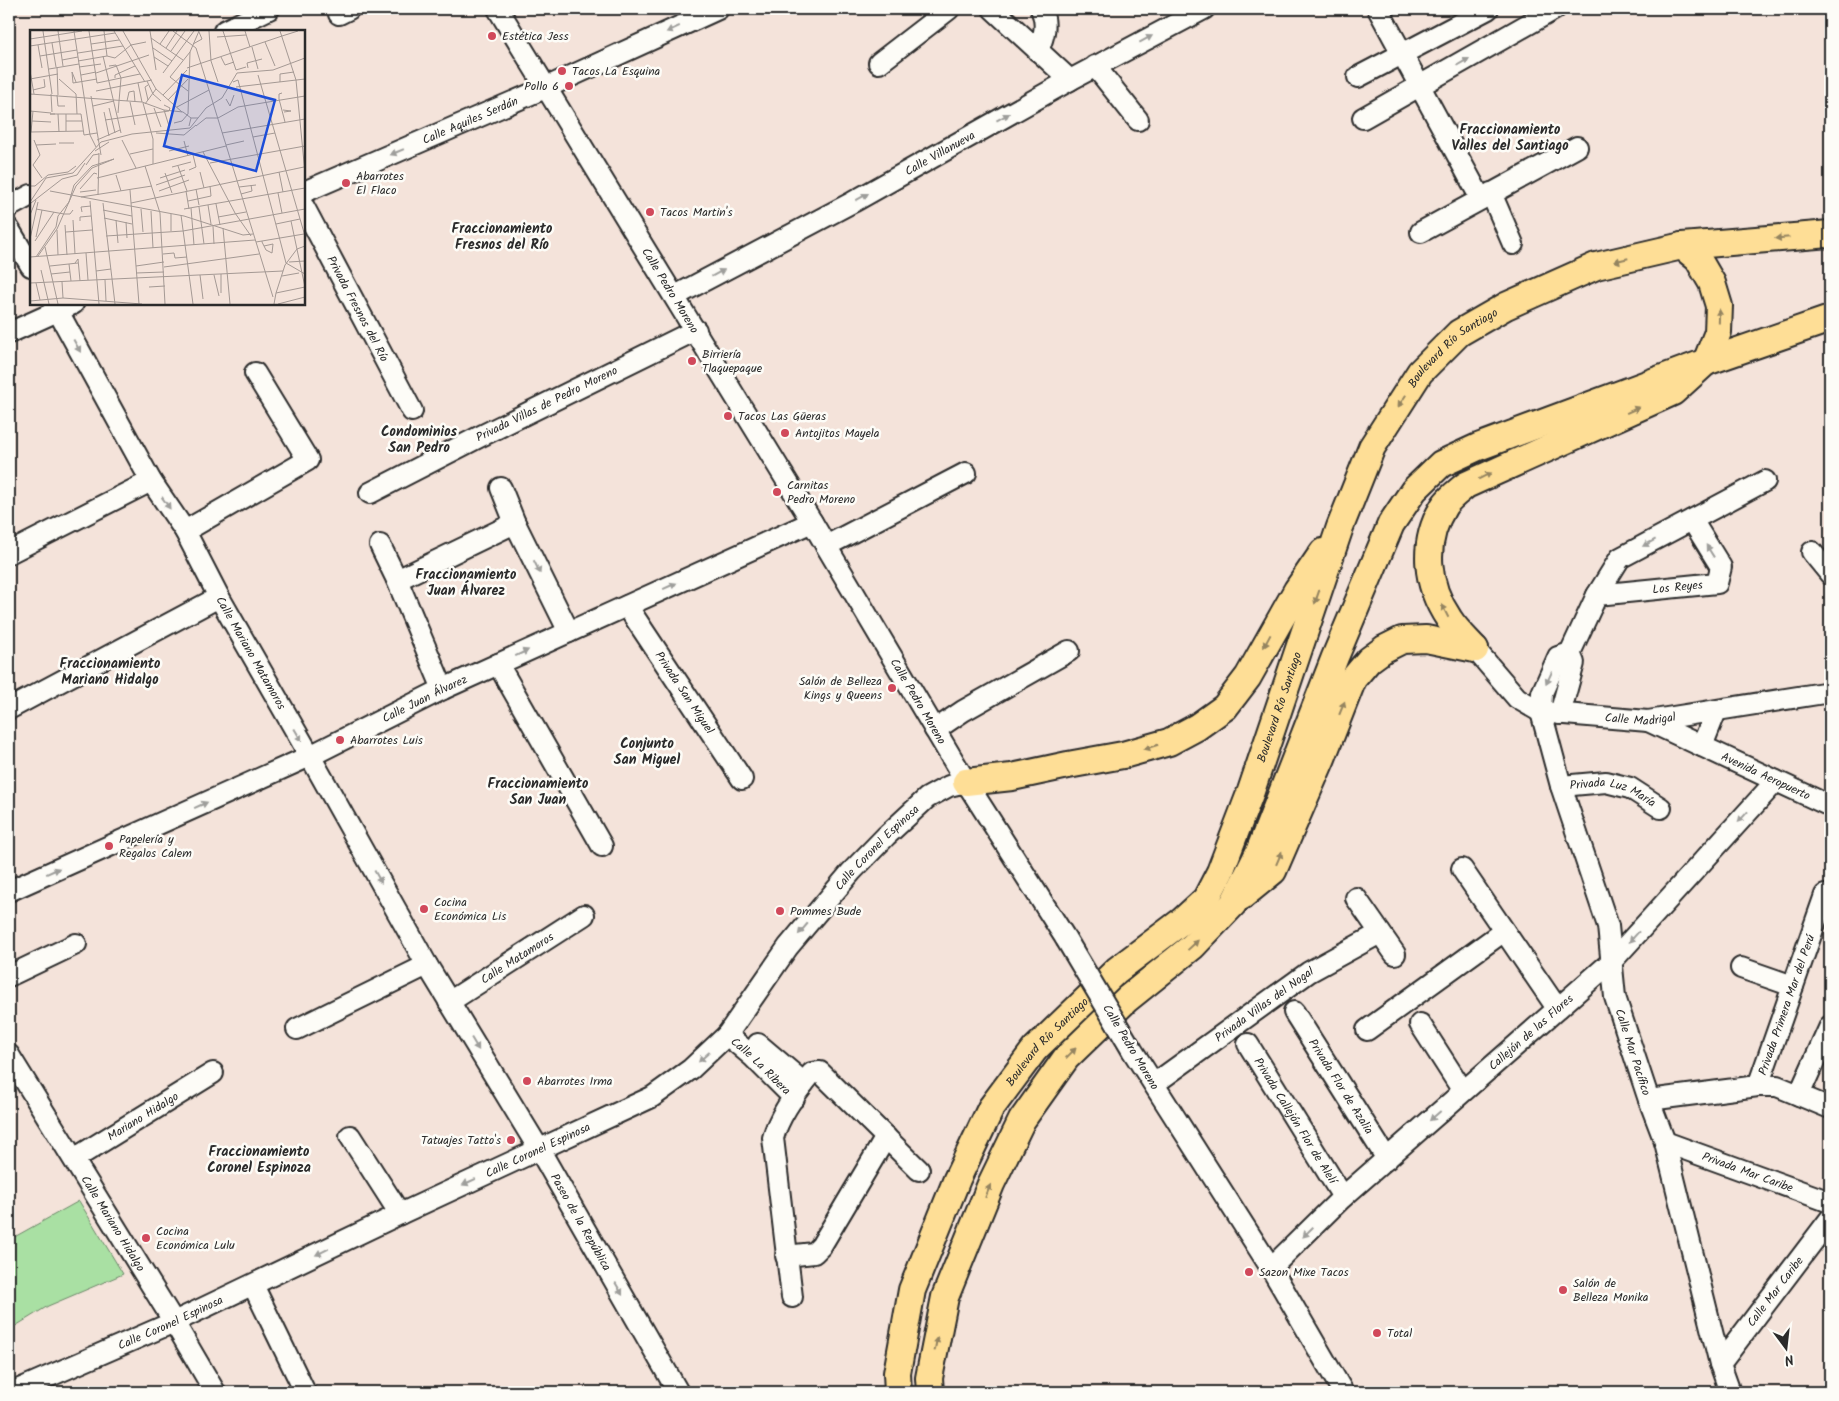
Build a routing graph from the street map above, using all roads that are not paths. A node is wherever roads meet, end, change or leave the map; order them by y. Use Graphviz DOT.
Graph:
graph roads {
  1 [pos="269,9"];
  2 [pos="498,9"];
  3 [pos="718,9"];
  4 [pos="949,9"];
  5 [pos="993,9"];
  6 [pos="1040,9"];
  7 [pos="1204,9"];
  8 [pos="1378,9"];
  9 [pos="1488,9"];
  10 [pos="1555,9"];
  11 [pos="226,30"];
  12 [pos="1038,51"];
  13 [pos="1402,52"];
  14 [pos="879,63"];
  15 [pos="1095,66"];
  16 [pos="1358,77"];
  17 [pos="1070,80"];
  18 [pos="1420,86"];
  19 [pos="545,88"];
  20 [pos="1363,118"];
  21 [pos="1138,120"];
  22 [pos="1577,146"];
  23 [pos="305,192"];
  24 [pos="30,196"];
  25 [pos="1486,196"];
  26 [pos="9,207"];
  27 [pos="305,209"];
  28 [pos="9,229"];
  29 [pos="1420,232"];
  30 [pos="1830,234"];
  31 [pos="1513,244"];
  32 [pos="1682,246"];
  33 [pos="30,264"];
  34 [pos="675,296"];
  35 [pos="62,306"];
  36 [pos="1830,319"];
  37 [pos="696,330"];
  38 [pos="9,333"];
  39 [pos="1706,362"];
  40 [pos="255,373"];
  41 [pos="412,411"];
  42 [pos="966,473"];
  43 [pos="1765,481"];
  44 [pos="151,482"];
  45 [pos="501,488"];
  46 [pos="370,493"];
  47 [pos="1692,520"];
  48 [pos="812,522"];
  49 [pos="516,523"];
  50 [pos="1340,527"];
  51 [pos="185,532"];
  52 [pos="380,546"];
  53 [pos="826,546"];
  54 [pos="1812,552"];
  55 [pos="9,553"];
  56 [pos="1830,574"];
  57 [pos="397,580"];
  58 [pos="1597,595"];
  59 [pos="219,597"];
  60 [pos="627,606"];
  61 [pos="569,632"];
  62 [pos="1474,649"];
  63 [pos="1069,651"];
  64 [pos="498,664"];
  65 [pos="443,690"];
  66 [pos="1830,692"];
  67 [pos="9,709"];
  68 [pos="1716,711"];
  69 [pos="1550,713"];
  70 [pos="1648,721"];
  71 [pos="935,730"];
  72 [pos="1702,746"];
  73 [pos="310,756"];
  74 [pos="742,779"];
  75 [pos="1776,781"];
  76 [pos="966,782"];
  77 [pos="1561,786"];
  78 [pos="1830,806"];
  79 [pos="1661,808"];
  80 [pos="602,846"];
  81 [pos="1462,869"];
  82 [pos="9,891"];
  83 [pos="1825,894"];
  84 [pos="1356,898"];
  85 [pos="1233,904"];
  86 [pos="584,915"];
  87 [pos="1504,930"];
  88 [pos="1380,933"];
  89 [pos="76,944"];
  90 [pos="1395,954"];
  91 [pos="1612,962"];
  92 [pos="427,965"];
  93 [pos="1741,968"];
  94 [pos="9,976"];
  95 [pos="1793,986"];
  96 [pos="450,1002"];
  97 [pos="1557,1008"];
  98 [pos="1294,1012"];
  99 [pos="1420,1024"];
  100 [pos="1830,1026"];
  101 [pos="297,1029"];
  102 [pos="732,1029"];
  103 [pos="1367,1030"];
  104 [pos="1248,1044"];
  105 [pos="9,1055"];
  106 [pos="214,1073"];
  107 [pos="1154,1084"];
  108 [pos="1758,1086"];
  109 [pos="799,1091"];
  110 [pos="1463,1091"];
  111 [pos="1799,1096"];
  112 [pos="1649,1100"];
  113 [pos="1830,1108"];
  114 [pos="350,1136"];
  115 [pos="886,1138"];
  116 [pos="1665,1142"];
  117 [pos="539,1150"];
  118 [pos="74,1159"];
  119 [pos="1387,1159"];
  120 [pos="919,1170"];
  121 [pos="1343,1198"];
  122 [pos="1830,1202"];
  123 [pos="400,1214"];
  124 [pos="1830,1219"];
  125 [pos="786,1256"];
  126 [pos="1271,1268"];
  127 [pos="253,1285"];
  128 [pos="792,1297"];
  129 [pos="174,1322"];
  130 [pos="1720,1364"];
  131 [pos="14,1392"];
  132 [pos="215,1392"];
  133 [pos="305,1392"];
  134 [pos="678,1392"];
  135 [pos="898,1392"];
  136 [pos="930,1392"];
  137 [pos="1343,1392"];
  138 [pos="1730,1392"];
  1 -- 11 [label="street"];
  2 -- 19 [label="street, Calle Pedro Moreno"];
  3 -- 19 [label="street, Calle Aquiles Serdán, one-way"];
  4 -- 14 [label="street"];
  5 -- 12 [label="street"];
  6 -- 12 [label="street"];
  15 -- 7 [label="street, Calle Villanueva, one-way"];
  8 -- 13 [label="street"];
  9 -- 13 [label="street"];
  18 -- 10 [label="street, one-way"];
  12 -- 17 [label="street"];
  13 -- 16 [label="street"];
  13 -- 18 [label="street"];
  15 -- 17 [label="street, Calle Villanueva"];
  15 -- 21 [label="street"];
  34 -- 17 [label="street, Calle Villanueva, one-way"];
  18 -- 20 [label="street"];
  18 -- 25 [label="street"];
  19 -- 23 [label="street, Calle Aquiles Serdán, one-way"];
  19 -- 34 [label="street, Calle Pedro Moreno"];
  22 -- 25 [label="street"];
  24 -- 26 [label="street"];
  25 -- 29 [label="street"];
  25 -- 31 [label="street"];
  27 -- 41 [label="street, Privada Fresnos del Río"];
  28 -- 33 [label="street"];
  30 -- 32 [label="main road, Boulevard Río Santiago, one-way"];
  39 -- 32 [label="main road, one-way"];
  32 -- 50 [label="main road, Boulevard Río Santiago, one-way"];
  34 -- 37 [label="street, Calle Pedro Moreno"];
  35 -- 38 [label="street"];
  35 -- 44 [label="street, Calle Mariano Matamoros, one-way"];
  36 -- 39 [label="main road, Boulevard Río Santiago"];
  37 -- 46 [label="street, Privada Villas de Pedro Moreno"];
  37 -- 48 [label="street, Calle Pedro Moreno"];
  62 -- 39 [label="main road, one-way"];
  39 -- 85 [label="main road, Boulevard Río Santiago"];
  40 -- 51 [label="street"];
  42 -- 53 [label="street"];
  43 -- 47 [label="street"];
  44 -- 51 [label="street, Calle Mariano Matamoros, one-way"];
  44 -- 55 [label="street"];
  45 -- 49 [label="street"];
  47 -- 58 [label="street, one-way"];
  58 -- 47 [label="street, Los Reyes, one-way"];
  48 -- 53 [label="street, Calle Pedro Moreno"];
  60 -- 48 [label="street, Calle Juan Álvarez, one-way"];
  49 -- 57 [label="street"];
  49 -- 61 [label="street, one-way"];
  50 -- 76 [label="main road, one-way"];
  50 -- 135 [label="main road, Boulevard Río Santiago, one-way"];
  51 -- 59 [label="street, Calle Mariano Matamoros"];
  52 -- 57 [label="street"];
  53 -- 71 [label="street, Calle Pedro Moreno"];
  54 -- 56 [label="street"];
  57 -- 65 [label="street"];
  58 -- 69 [label="street"];
  59 -- 67 [label="street"];
  59 -- 73 [label="street, Calle Mariano Matamoros, one-way"];
  60 -- 61 [label="street, Calle Juan Álvarez"];
  60 -- 74 [label="street, Privada San Miguel"];
  64 -- 61 [label="street, Calle Juan Álvarez, one-way"];
  62 -- 69 [label="street, Calle Madrigal"];
  85 -- 62 [label="main road, one-way"];
  63 -- 71 [label="street"];
  64 -- 65 [label="street, Calle Juan Álvarez"];
  64 -- 80 [label="street"];
  65 -- 73 [label="street, Calle Juan Álvarez"];
  66 -- 68 [label="street, Calle Madrigal"];
  68 -- 70 [label="street, Calle Madrigal"];
  68 -- 72 [label="street"];
  69 -- 70 [label="street, Calle Madrigal"];
  69 -- 77 [label="street, Calle Mar Pacífico"];
  70 -- 72 [label="street, Avenida Aeropuerto"];
  71 -- 76 [label="street, Calle Pedro Moreno"];
  72 -- 75 [label="street, Avenida Aeropuerto"];
  82 -- 73 [label="street, Calle Juan Álvarez, one-way"];
  73 -- 92 [label="street, Calle Mariano Matamoros, one-way"];
  75 -- 78 [label="street, Avenida Aeropuerto"];
  75 -- 91 [label="street, Callejón de las Flores, one-way"];
  76 -- 102 [label="street, Calle Coronel Espinosa, one-way"];
  76 -- 107 [label="street, Calle Pedro Moreno, bridge"];
  77 -- 79 [label="street, Privada Luz María"];
  77 -- 91 [label="street, Calle Mar Pacífico"];
  81 -- 87 [label="street"];
  83 -- 95 [label="street, Privada Primera Mar del Perú"];
  84 -- 88 [label="street"];
  136 -- 85 [label="main road, Boulevard Río Santiago, one-way"];
  86 -- 96 [label="street, Calle Matamoros"];
  87 -- 97 [label="street"];
  87 -- 103 [label="street"];
  88 -- 90 [label="street"];
  88 -- 107 [label="street, Privada Villas del Nogal"];
  89 -- 94 [label="street"];
  91 -- 97 [label="street, Callejón de las Flores"];
  91 -- 112 [label="street, Calle Mar Pacífico"];
  92 -- 96 [label="street, Calle Mariano Matamoros"];
  92 -- 101 [label="street"];
  93 -- 95 [label="street"];
  95 -- 108 [label="street, Privada Primera Mar del Perú"];
  96 -- 117 [label="street, Paseo de la República, one-way"];
  97 -- 110 [label="street, Callejón de las Flores"];
  98 -- 119 [label="street, Privada Flor de Azalia"];
  99 -- 110 [label="street"];
  100 -- 111 [label="street"];
  102 -- 109 [label="street, Calle La Ribera"];
  102 -- 117 [label="street, Calle Coronel Espinosa, one-way"];
  104 -- 121 [label="street, Privada Callejón Flor de Alelí"];
  105 -- 118 [label="street, Calle Mariano Hidalgo"];
  106 -- 118 [label="street, Mariano Hidalgo"];
  107 -- 126 [label="street, Calle Pedro Moreno"];
  108 -- 111 [label="street"];
  108 -- 112 [label="street"];
  109 -- 115 [label="street"];
  109 -- 125 [label="street"];
  110 -- 119 [label="street, Callejón de las Flores, one-way"];
  111 -- 113 [label="street"];
  112 -- 116 [label="street, Calle Mar Pacífico"];
  114 -- 123 [label="street"];
  115 -- 120 [label="street"];
  115 -- 125 [label="street"];
  116 -- 122 [label="street, Privada Mar Caribe"];
  116 -- 130 [label="street, Calle Mar Pacífico"];
  117 -- 123 [label="street, Calle Coronel Espinosa, one-way"];
  117 -- 134 [label="street, Paseo de la República, one-way"];
  118 -- 129 [label="street, Calle Mariano Hidalgo"];
  119 -- 121 [label="street, Callejón de las Flores"];
  121 -- 126 [label="street, Callejón de las Flores, one-way"];
  123 -- 127 [label="street, Calle Coronel Espinosa, one-way"];
  124 -- 130 [label="street, Calle Mar Caribe"];
  125 -- 128 [label="street"];
  126 -- 137 [label="street, Calle Pedro Moreno"];
  127 -- 129 [label="street, Calle Coronel Espinosa"];
  127 -- 133 [label="street"];
  129 -- 131 [label="street, Calle Coronel Espinosa"];
  129 -- 132 [label="street, Calle Mariano Hidalgo"];
  130 -- 138 [label="street, Calle Mar Pacífico"];
}
